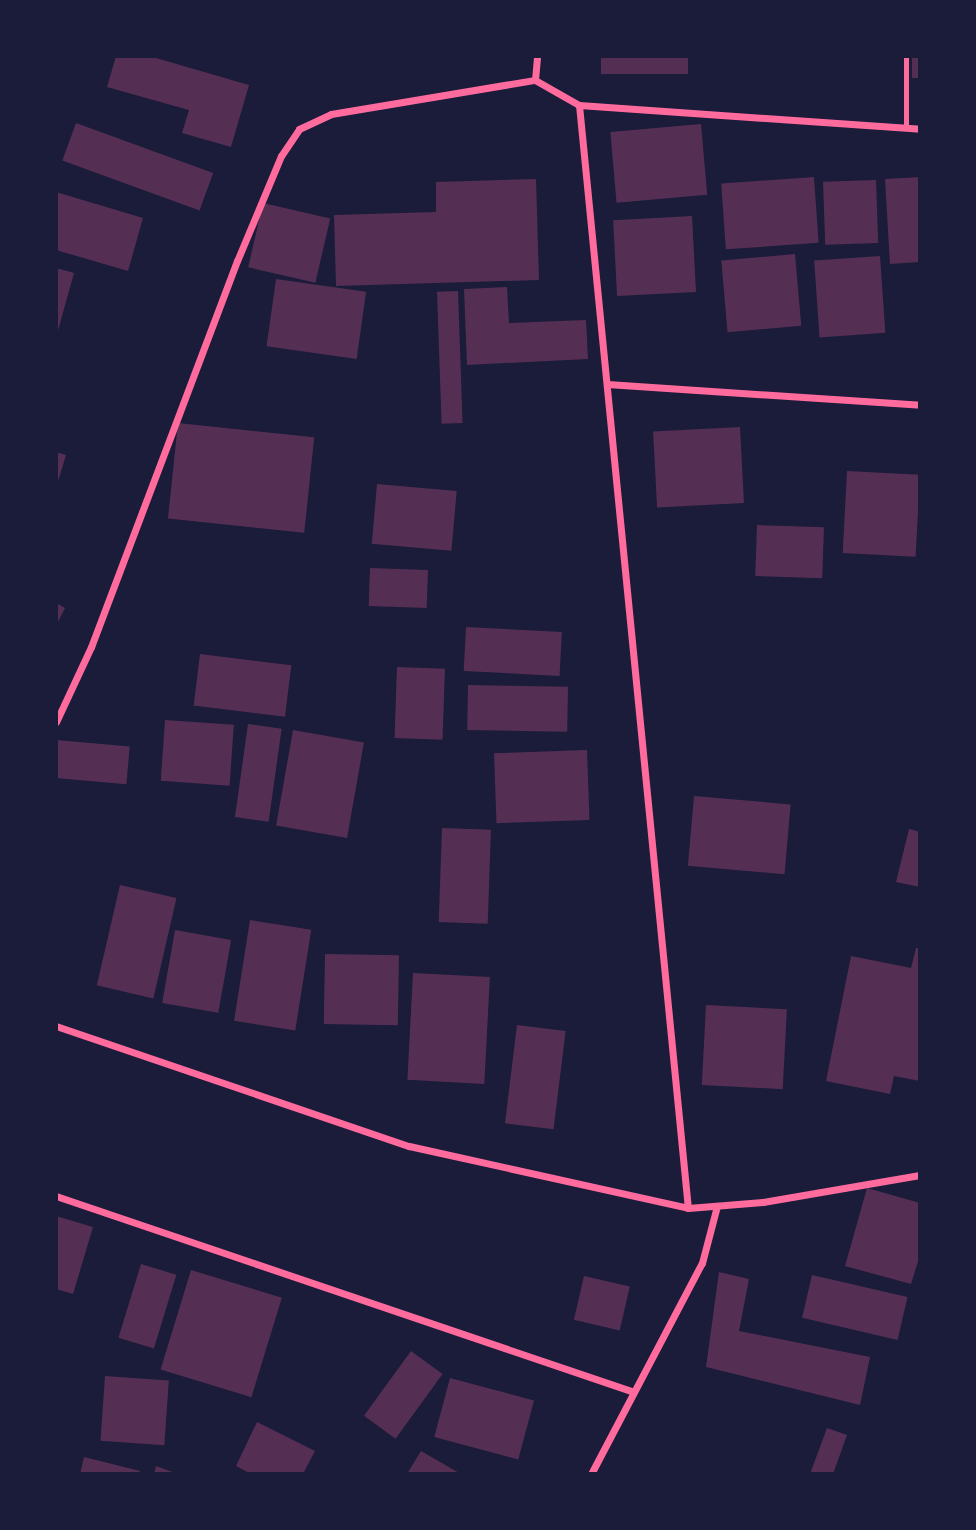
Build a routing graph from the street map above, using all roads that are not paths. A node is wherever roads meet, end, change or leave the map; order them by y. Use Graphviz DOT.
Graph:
graph roads {
  1 [pos="537,56"];
  2 [pos="905,56"];
  3 [pos="535,80"];
  4 [pos="579,105"];
  5 [pos="906,128"];
  6 [pos="920,128"];
  7 [pos="607,384"];
  8 [pos="920,405"];
  9 [pos="56,722"];
  10 [pos="56,1026"];
  11 [pos="920,1175"];
  12 [pos="56,1196"];
  13 [pos="717,1206"];
  14 [pos="688,1208"];
  15 [pos="634,1392"];
  16 [pos="591,1474"];
  1 -- 3 [label="street"];
  2 -- 5 [label="lane"];
  3 -- 4 [label="street"];
  3 -- 9 [label="street"];
  4 -- 5 [label="street"];
  4 -- 7 [label="street"];
  5 -- 6 [label="street"];
  7 -- 8 [label="street"];
  7 -- 14 [label="street"];
  10 -- 14 [label="street"];
  11 -- 13 [label="street"];
  12 -- 15 [label="street"];
  13 -- 14 [label="street"];
  13 -- 15 [label="street"];
  15 -- 16 [label="street"];
}
